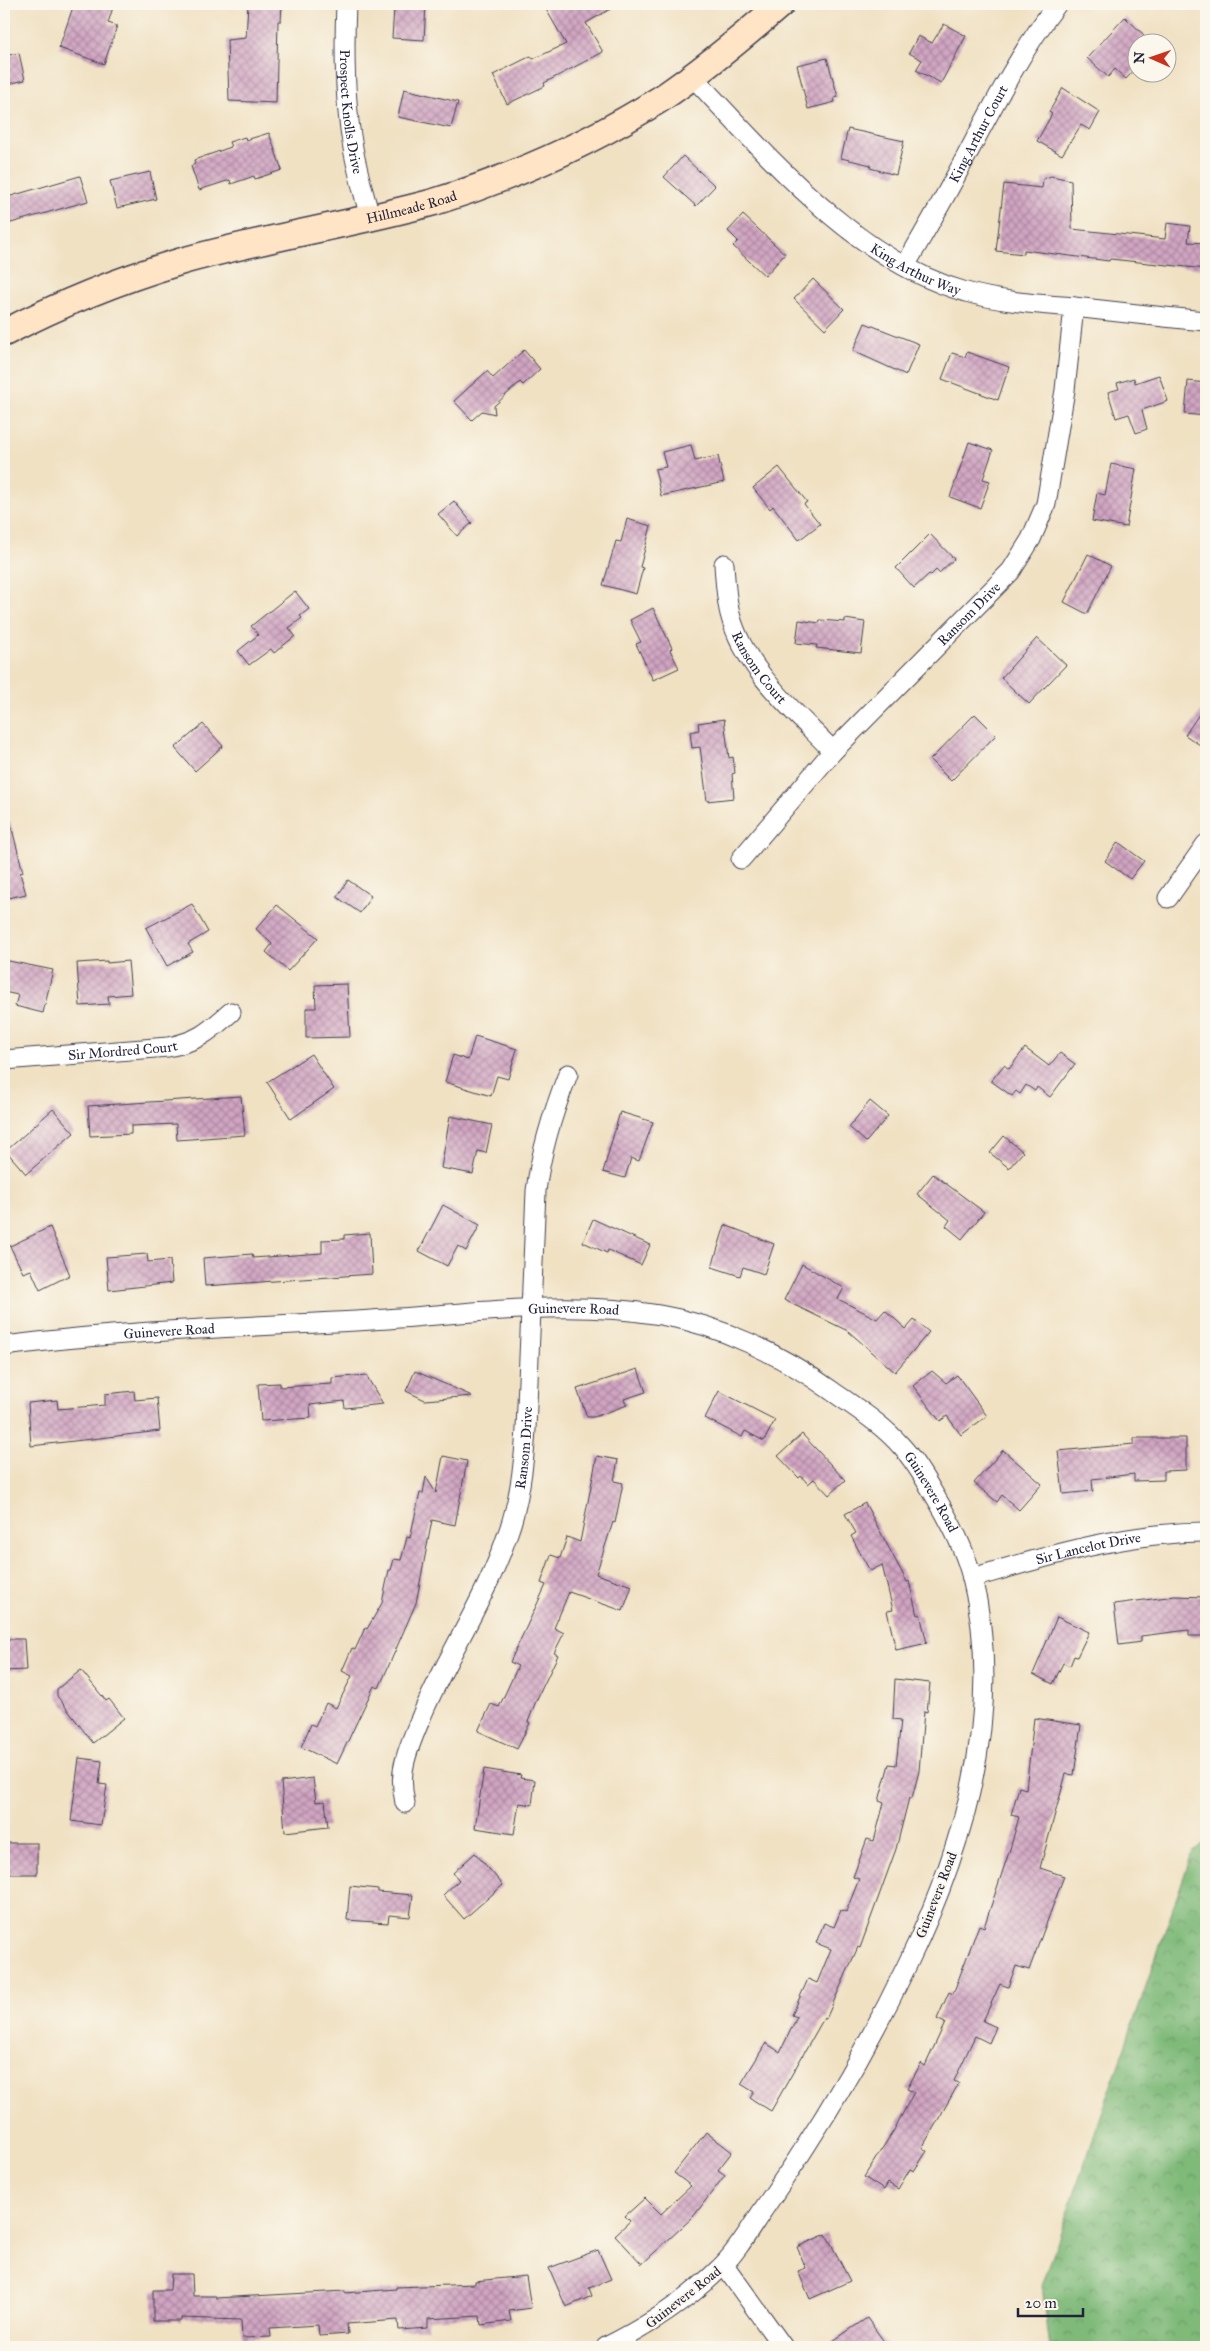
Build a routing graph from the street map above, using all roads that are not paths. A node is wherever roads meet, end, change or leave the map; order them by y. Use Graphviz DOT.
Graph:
graph roads {
  1 [pos="346,4"];
  2 [pos="781,4"];
  3 [pos="1057,4"];
  4 [pos="692,76"];
  5 [pos="370,218"];
  6 [pos="905,266"];
  7 [pos="1074,307"];
  8 [pos="1206,321"];
  9 [pos="4,334"];
  10 [pos="724,564"];
  11 [pos="833,751"];
  12 [pos="1206,844"];
  13 [pos="742,858"];
  14 [pos="1168,898"];
  15 [pos="231,1012"];
  16 [pos="4,1060"];
  17 [pos="568,1074"];
  18 [pos="533,1308"];
  19 [pos="4,1346"];
  20 [pos="1206,1532"];
  21 [pos="972,1578"];
  22 [pos="405,1803"];
  23 [pos="724,2265"];
  24 [pos="606,2347"];
  25 [pos="783,2347"];
  1 -- 5 [label="street, Prospect Knolls Drive"];
  2 -- 4 [label="street, Hillmeade Road"];
  3 -- 6 [label="street, King Arthur Court"];
  4 -- 5 [label="street, Hillmeade Road"];
  4 -- 6 [label="street, King Arthur Way"];
  5 -- 9 [label="street, Hillmeade Road"];
  6 -- 7 [label="street, King Arthur Way"];
  7 -- 8 [label="street, King Arthur Way"];
  7 -- 11 [label="street, Ransom Drive"];
  10 -- 11 [label="street, Ransom Court"];
  11 -- 13 [label="street, Ransom Drive"];
  12 -- 14 [label="street"];
  15 -- 16 [label="street, Sir Mordred Court"];
  17 -- 18 [label="street, Ransom Drive"];
  18 -- 19 [label="street, Guinevere Road"];
  18 -- 21 [label="street, Guinevere Road"];
  18 -- 22 [label="street, Ransom Drive"];
  20 -- 21 [label="street, Sir Lancelot Drive"];
  21 -- 23 [label="street, Guinevere Road"];
  23 -- 24 [label="street, Guinevere Road"];
  23 -- 25 [label="street"];
}
